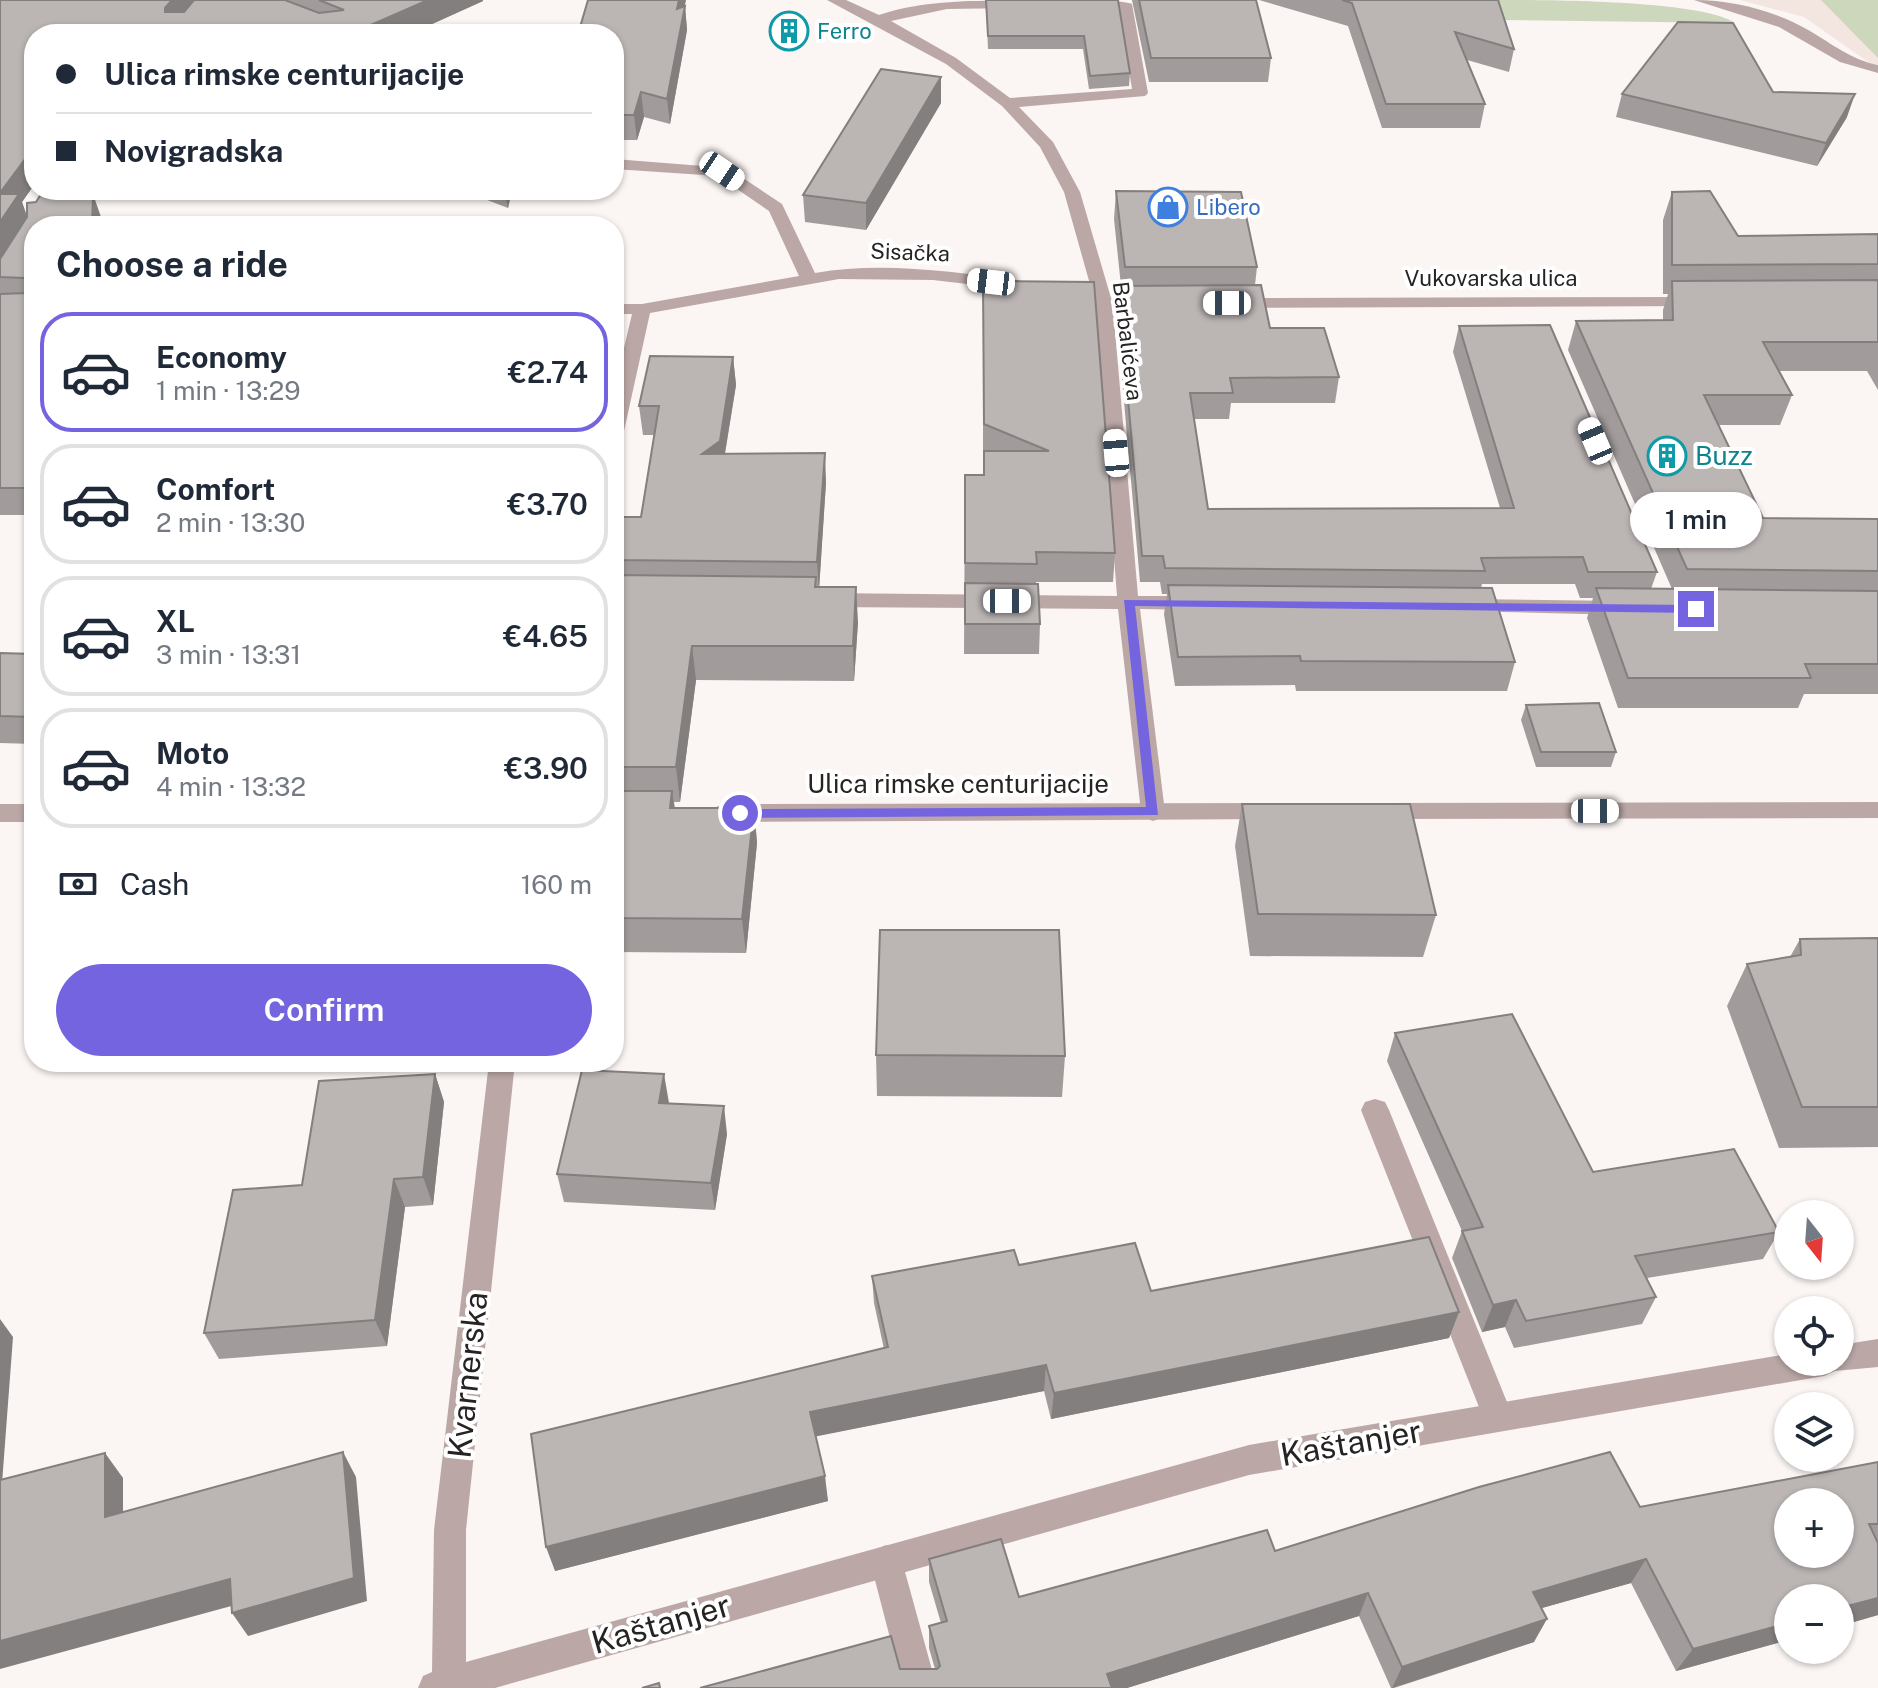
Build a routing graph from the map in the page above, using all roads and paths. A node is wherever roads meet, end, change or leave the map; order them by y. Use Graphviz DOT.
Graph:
graph roads {
  1 [pos="834,0"];
  2 [pos="1701,0"];
  3 [pos="1124,2"];
  4 [pos="1035,4"];
  5 [pos="1065,4"];
  6 [pos="879,20"];
  7 [pos="1878,69"];
  8 [pos="1007,103"];
  9 [pos="624,165"];
  10 [pos="809,278"];
  11 [pos="1722,302"];
  12 [pos="1104,303"];
  13 [pos="1168,303"];
  14 [pos="1216,303"];
  15 [pos="624,309"];
  16 [pos="642,309"];
  17 [pos="624,387"];
  18 [pos="801,600"];
  19 [pos="1128,602"];
  20 [pos="1223,603"];
  21 [pos="1445,606"];
  22 [pos="1650,609"];
  23 [pos="1878,810"];
  24 [pos="1295,811"];
  25 [pos="1359,811"];
  26 [pos="1153,812"];
  27 [pos="0,813"];
  28 [pos="24,813"];
  29 [pos="708,813"];
  30 [pos="501,1072"];
  31 [pos="1375,1110"];
  32 [pos="1877,1357"];
  33 [pos="1854,1358"];
  34 [pos="1774,1370"];
  35 [pos="1498,1417"];
  36 [pos="886,1561"];
  37 [pos="444,1687"];
  38 [pos="920,1688"];
  1 -- 6 [label="street, Barbalićeva"];
  2 -- 7 [label="street"];
  3 -- 5 [label="street"];
  3 -- 8 [label="street"];
  4 -- 6 [label="street"];
  6 -- 8 [label="street, Barbalićeva"];
  8 -- 12 [label="street, Barbalićeva"];
  9 -- 10 [label="street"];
  10 -- 12 [label="street, Sisačka"];
  10 -- 16 [label="street, Sisačka"];
  11 -- 14 [label="street, Vukovarska ulica"];
  12 -- 13 [label="street"];
  12 -- 19 [label="street, Barbalićeva"];
  15 -- 16 [label="street, Sisačka"];
  16 -- 17 [label="street"];
  18 -- 19 [label="street"];
  19 -- 20 [label="street"];
  19 -- 26 [label="street, Barbalićeva"];
  21 -- 22 [label="street"];
  23 -- 25 [label="street"];
  24 -- 26 [label="street, Ulica rimske centurijacije"];
  26 -- 29 [label="street, Ulica rimske centurijacije"];
  27 -- 28 [label="street"];
  30 -- 37 [label="street, Kvarnerska"];
  31 -- 35 [label="street"];
  32 -- 33 [label="street"];
  34 -- 35 [label="street, Kaštanjer"];
  35 -- 36 [label="street, Kaštanjer"];
  36 -- 37 [label="street, Kaštanjer"];
  36 -- 38 [label="street"];
}
